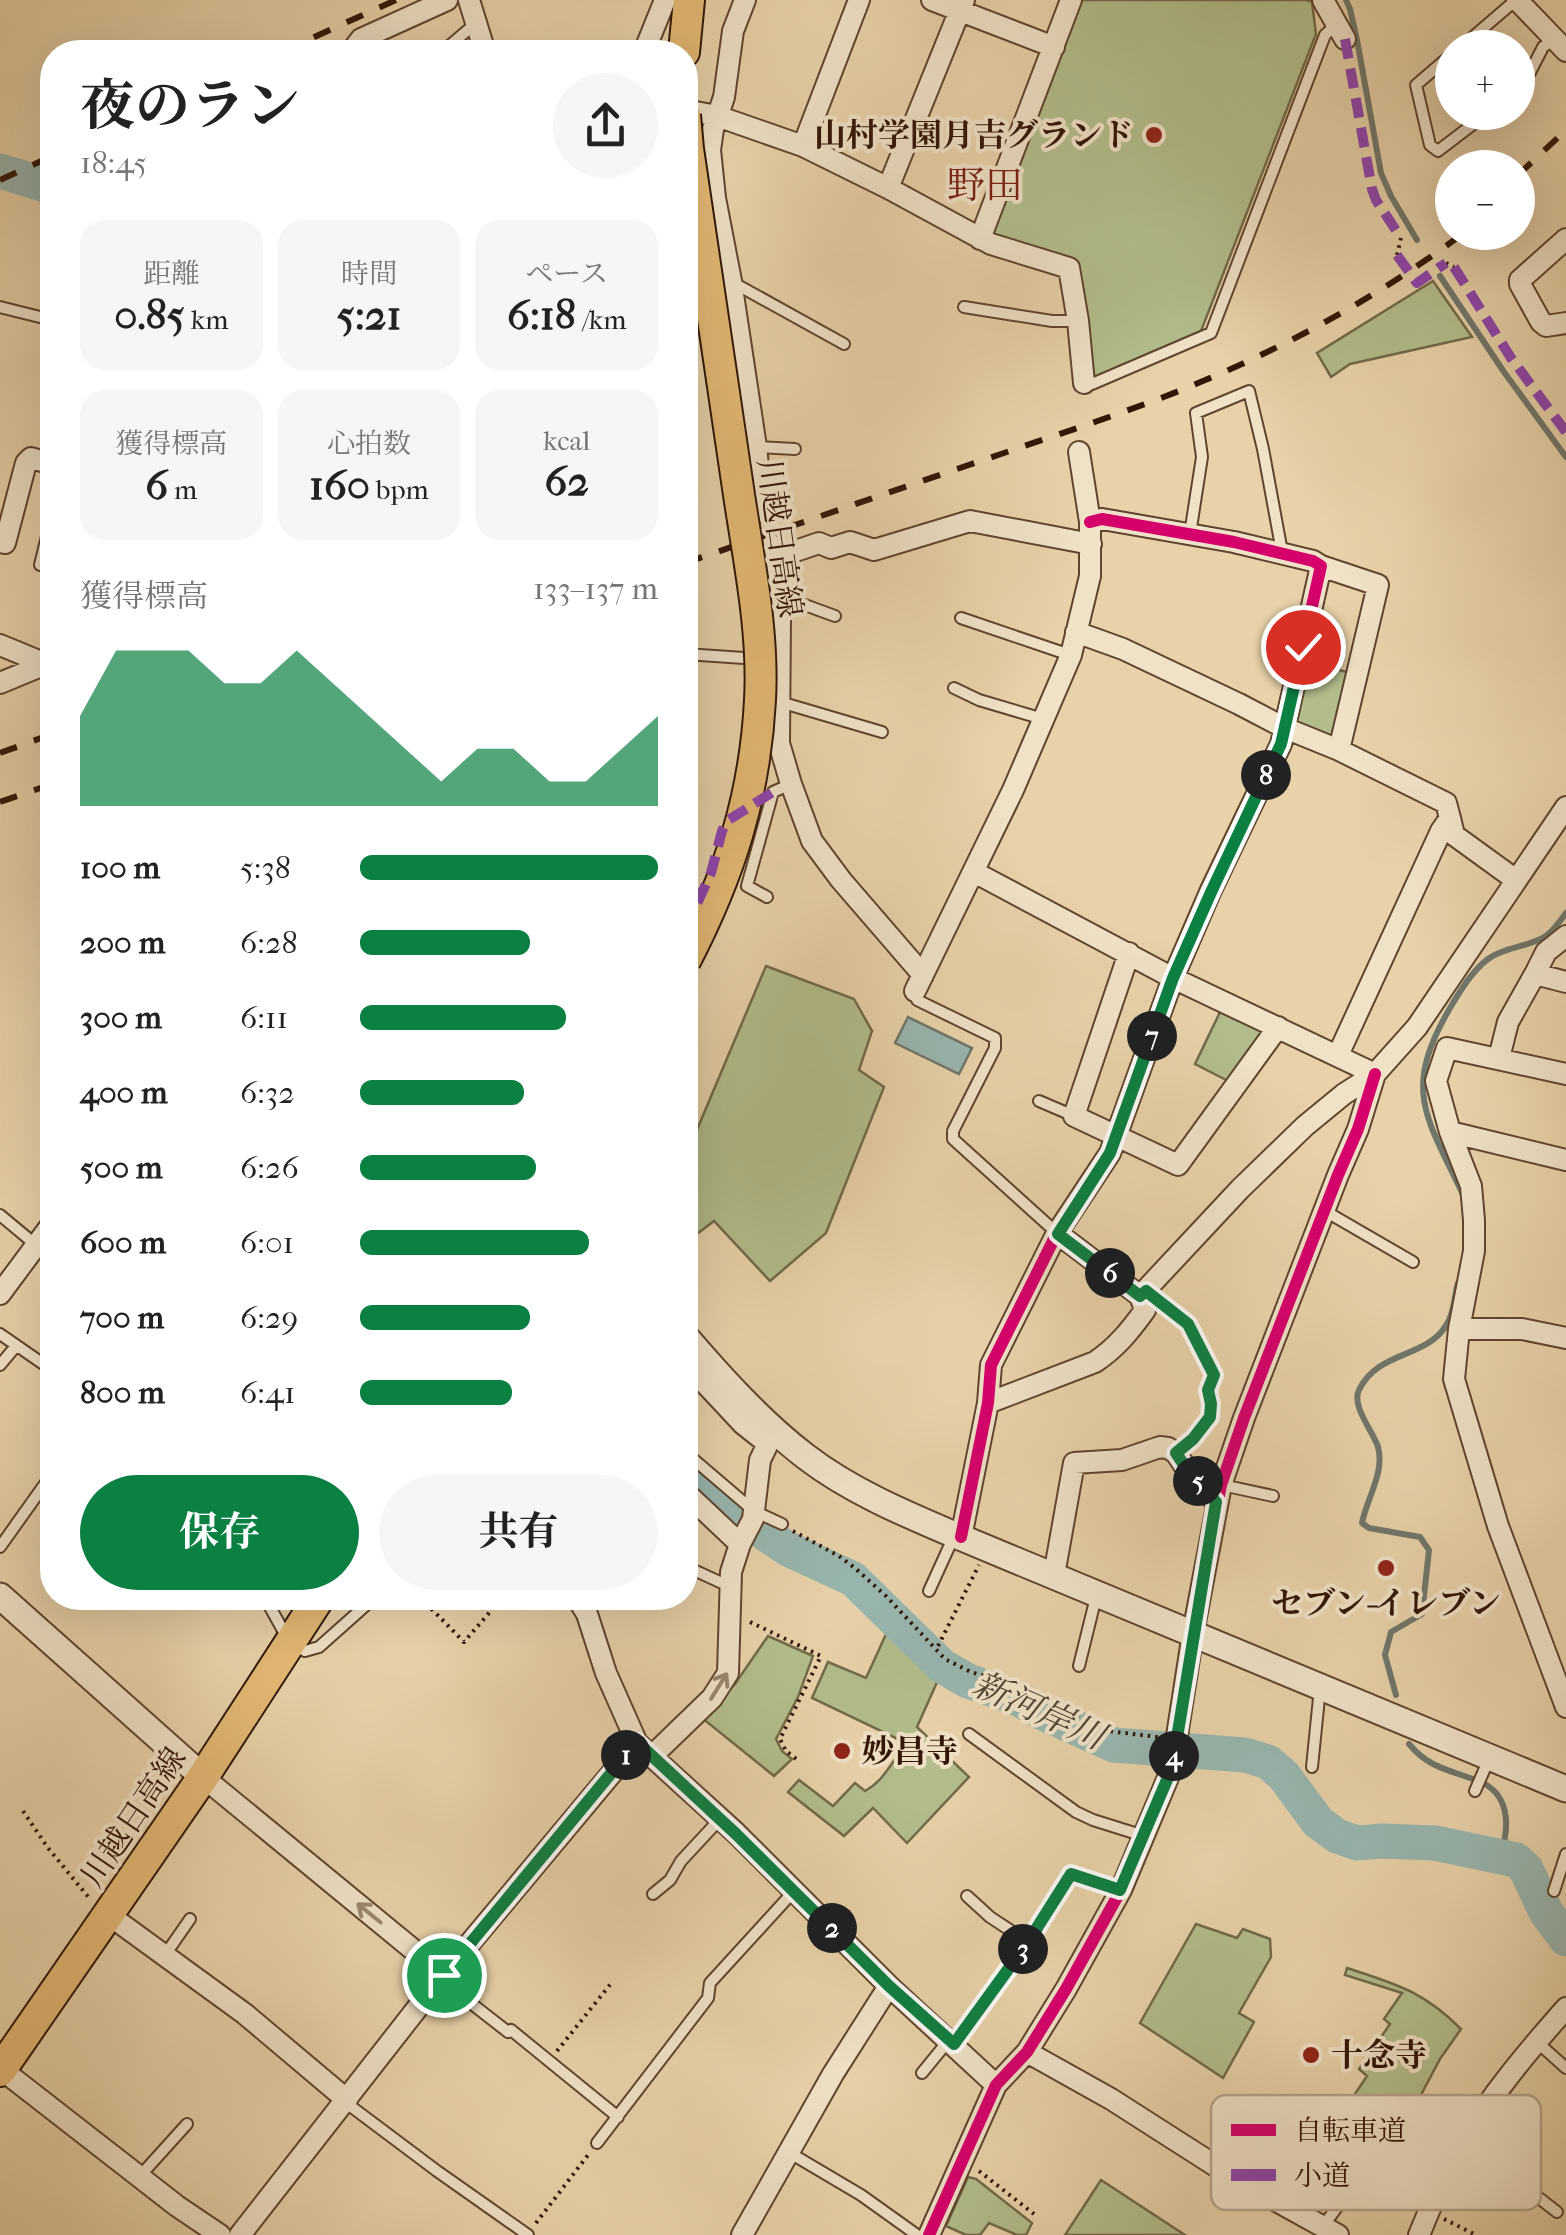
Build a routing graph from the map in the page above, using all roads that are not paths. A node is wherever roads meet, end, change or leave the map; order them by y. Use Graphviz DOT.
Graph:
graph roads {
  1 [pos="447,0"];
  2 [pos="469,0"];
  3 [pos="666,0"];
  4 [pos="689,0"];
  5 [pos="745,0"];
  6 [pos="859,0"];
  7 [pos="932,0"];
  8 [pos="1071,0"];
  9 [pos="1323,0"];
  10 [pos="1516,0"];
  11 [pos="962,5"];
  12 [pos="475,24"];
  13 [pos="1481,30"];
  14 [pos="1341,31"];
  15 [pos="1559,36"];
  16 [pos="360,40"];
  17 [pos="456,40"];
  18 [pos="480,40"];
  19 [pos="649,40"];
  20 [pos="685,40"];
  21 [pos="1054,47"];
  22 [pos="1535,63"];
  23 [pos="1435,69"];
  24 [pos="698,114"];
  25 [pos="717,116"];
  26 [pos="1465,130"];
  27 [pos="803,146"];
  28 [pos="888,188"];
  29 [pos="698,193"];
  30 [pos="715,198"];
  31 [pos="698,217"];
  32 [pos="980,239"];
  33 [pos="1566,239"];
  34 [pos="731,281"];
  35 [pos="0,306"];
  36 [pos="964,306"];
  37 [pos="40,317"];
  38 [pos="1078,321"];
  39 [pos="1566,322"];
  40 [pos="844,344"];
  41 [pos="1084,383"];
  42 [pos="756,447"];
  43 [pos="795,449"];
  44 [pos="1079,452"];
  45 [pos="40,461"];
  46 [pos="763,512"];
  47 [pos="1090,522"];
  48 [pos="1190,534"];
  49 [pos="0,542"];
  50 [pos="1092,544"];
  51 [pos="1282,553"];
  52 [pos="1321,566"];
  53 [pos="776,598"];
  54 [pos="835,616"];
  55 [pos="961,618"];
  56 [pos="1076,632"];
  57 [pos="0,645"];
  58 [pos="698,655"];
  59 [pos="1071,655"];
  60 [pos="780,660"];
  61 [pos="40,661"];
  62 [pos="40,668"];
  63 [pos="0,684"];
  64 [pos="954,688"];
  65 [pos="780,702"];
  66 [pos="1044,719"];
  67 [pos="1285,728"];
  68 [pos="882,732"];
  69 [pos="1339,750"];
  70 [pos="791,784"];
  71 [pos="1566,806"];
  72 [pos="1450,818"];
  73 [pos="974,872"];
  74 [pos="1516,880"];
  75 [pos="767,897"];
  76 [pos="698,936"];
  77 [pos="1566,936"];
  78 [pos="1128,953"];
  79 [pos="1535,974"];
  80 [pos="1173,978"];
  81 [pos="1566,982"];
  82 [pos="919,983"];
  83 [pos="1278,1028"];
  84 [pos="1417,1028"];
  85 [pos="1447,1048"];
  86 [pos="1338,1055"];
  87 [pos="1499,1058"];
  88 [pos="1375,1074"];
  89 [pos="1566,1074"];
  90 [pos="1039,1101"];
  91 [pos="1074,1116"];
  92 [pos="1450,1132"];
  93 [pos="1116,1134"];
  94 [pos="1566,1160"];
  95 [pos="1325,1211"];
  96 [pos="0,1216"];
  97 [pos="1058,1234"];
  98 [pos="40,1240"];
  99 [pos="36,1245"];
  100 [pos="1413,1262"];
  101 [pos="0,1294"];
  102 [pos="1143,1294"];
  103 [pos="1459,1329"];
  104 [pos="0,1334"];
  105 [pos="1566,1338"];
  106 [pos="16,1346"];
  107 [pos="698,1350"];
  108 [pos="40,1362"];
  109 [pos="0,1365"];
  110 [pos="698,1376"];
  111 [pos="988,1403"];
  112 [pos="771,1436"];
  113 [pos="1176,1453"];
  114 [pos="698,1468"];
  115 [pos="40,1491"];
  116 [pos="1218,1493"];
  117 [pos="1273,1496"];
  118 [pos="698,1500"];
  119 [pos="782,1524"];
  120 [pos="747,1528"];
  121 [pos="958,1536"];
  122 [pos="0,1546"];
  123 [pos="698,1572"];
  124 [pos="1054,1575"];
  125 [pos="929,1591"];
  126 [pos="730,1592"];
  127 [pos="1097,1592"];
  128 [pos="0,1596"];
  129 [pos="271,1610"];
  130 [pos="311,1610"];
  131 [pos="361,1610"];
  132 [pos="584,1610"];
  133 [pos="1193,1633"];
  134 [pos="290,1643"];
  135 [pos="1079,1666"];
  136 [pos="1320,1686"];
  137 [pos="1566,1707"];
  138 [pos="969,1734"];
  139 [pos="644,1749"];
  140 [pos="1486,1765"];
  141 [pos="1312,1766"];
  142 [pos="203,1777"];
  143 [pos="1566,1789"];
  144 [pos="1476,1791"];
  145 [pos="720,1819"];
  146 [pos="1145,1836"];
  147 [pos="1566,1854"];
  148 [pos="794,1890"];
  149 [pos="1120,1890"];
  150 [pos="1554,1891"];
  151 [pos="653,1894"];
  152 [pos="967,1896"];
  153 [pos="102,1910"];
  154 [pos="190,1919"];
  155 [pos="1028,1942"];
  156 [pos="165,1955"];
  157 [pos="442,1977"];
  158 [pos="889,1986"];
  159 [pos="1566,2008"];
  160 [pos="952,2042"];
  161 [pos="1536,2042"];
  162 [pos="1026,2052"];
  163 [pos="1566,2068"];
  164 [pos="1,2070"];
  165 [pos="922,2073"];
  166 [pos="996,2085"];
  167 [pos="1495,2095"];
  168 [pos="346,2101"];
  169 [pos="618,2117"];
  170 [pos="187,2124"];
  171 [pos="598,2143"];
  172 [pos="790,2153"];
  173 [pos="1211,2163"];
  174 [pos="140,2176"];
  175 [pos="1541,2200"];
  176 [pos="1287,2210"];
  177 [pos="1430,2210"];
  178 [pos="1557,2212"];
  179 [pos="1318,2229"];
  180 [pos="220,2235"];
  181 [pos="240,2235"];
  182 [pos="527,2235"];
  183 [pos="742,2235"];
  184 [pos="917,2235"];
  185 [pos="930,2235"];
  186 [pos="1419,2235"];
  1 -- 16 [label="street"];
  2 -- 12 [label="street"];
  3 -- 19 [label="street"];
  4 -- 20 [label="main road"];
  5 -- 25 [label="street"];
  6 -- 27 [label="street"];
  7 -- 11 [label="street"];
  8 -- 21 [label="street"];
  9 -- 14 [label="street"];
  10 -- 13 [label="lane"];
  10 -- 15 [label="street"];
  11 -- 21 [label="street"];
  11 -- 28 [label="street"];
  12 -- 17 [label="lane"];
  12 -- 18 [label="street"];
  14 -- 41 [label="lane"];
  15 -- 22 [label="lane"];
  21 -- 32 [label="street"];
  23 -- 26 [label="lane"];
  24 -- 25 [label="street"];
  25 -- 27 [label="street"];
  25 -- 30 [label="street"];
  27 -- 28 [label="street"];
  28 -- 32 [label="street"];
  29 -- 30 [label="street"];
  30 -- 34 [label="street"];
  31 -- 76 [label="main road, 川越日高線, bridge"];
  32 -- 38 [label="street"];
  33 -- 39 [label="street"];
  34 -- 40 [label="lane"];
  34 -- 42 [label="street"];
  35 -- 37 [label="lane"];
  36 -- 38 [label="lane"];
  38 -- 41 [label="street"];
  42 -- 43 [label="lane"];
  42 -- 46 [label="street"];
  44 -- 47 [label="street"];
  45 -- 49 [label="street"];
  47 -- 48 [label="street"];
  47 -- 50 [label="street"];
  48 -- 51 [label="street"];
  48 -- 51 [label="lane"];
  50 -- 53 [label="street"];
  50 -- 56 [label="street"];
  51 -- 52 [label="street"];
  52 -- 67 [label="street"];
  52 -- 69 [label="street"];
  53 -- 54 [label="lane"];
  53 -- 60 [label="street"];
  55 -- 59 [label="lane"];
  56 -- 59 [label="street"];
  56 -- 67 [label="street"];
  57 -- 61 [label="street"];
  58 -- 60 [label="lane"];
  59 -- 66 [label="street"];
  60 -- 65 [label="street"];
  62 -- 63 [label="street"];
  64 -- 66 [label="lane"];
  65 -- 68 [label="lane"];
  65 -- 70 [label="street"];
  66 -- 73 [label="street"];
  67 -- 69 [label="street"];
  67 -- 80 [label="street"];
  69 -- 72 [label="street"];
  70 -- 75 [label="lane"];
  70 -- 82 [label="street"];
  71 -- 74 [label="street"];
  72 -- 74 [label="street"];
  72 -- 86 [label="street"];
  73 -- 78 [label="street"];
  73 -- 82 [label="street"];
  74 -- 84 [label="street"];
  77 -- 79 [label="street"];
  78 -- 80 [label="street"];
  78 -- 91 [label="street"];
  79 -- 81 [label="street"];
  79 -- 87 [label="street"];
  80 -- 83 [label="street"];
  80 -- 93 [label="street"];
  82 -- 97 [label="lane"];
  83 -- 86 [label="street"];
  83 -- 93 [label="street"];
  84 -- 85 [label="street"];
  84 -- 88 [label="street"];
  85 -- 87 [label="street"];
  85 -- 92 [label="street"];
  86 -- 88 [label="street"];
  87 -- 89 [label="street"];
  88 -- 95 [label="street"];
  88 -- 102 [label="street"];
  90 -- 91 [label="lane"];
  91 -- 93 [label="street"];
  92 -- 94 [label="street"];
  92 -- 103 [label="street"];
  93 -- 97 [label="street"];
  95 -- 100 [label="lane"];
  95 -- 116 [label="street"];
  96 -- 99 [label="lane"];
  97 -- 102 [label="street"];
  97 -- 111 [label="street"];
  98 -- 99 [label="street"];
  99 -- 101 [label="street"];
  102 -- 111 [label="street"];
  102 -- 113 [label="lane"];
  103 -- 105 [label="street"];
  103 -- 137 [label="street"];
  104 -- 106 [label="lane"];
  106 -- 108 [label="lane"];
  106 -- 109 [label="lane"];
  107 -- 112 [label="street"];
  110 -- 112 [label="street"];
  111 -- 121 [label="street"];
  112 -- 120 [label="street"];
  112 -- 121 [label="street"];
  113 -- 116 [label="street"];
  113 -- 124 [label="street"];
  114 -- 120 [label="lane"];
  115 -- 122 [label="lane"];
  116 -- 117 [label="lane"];
  116 -- 133 [label="street"];
  118 -- 120 [label="street"];
  119 -- 120 [label="lane"];
  120 -- 126 [label="street"];
  121 -- 124 [label="street"];
  121 -- 125 [label="lane"];
  123 -- 126 [label="lane"];
  124 -- 127 [label="street"];
  139 -- 126 [label="street, one-way"];
  127 -- 133 [label="street"];
  127 -- 135 [label="lane"];
  128 -- 142 [label="street"];
  129 -- 134 [label="lane"];
  130 -- 134 [label="main road, 川越日高線"];
  131 -- 134 [label="lane"];
  132 -- 139 [label="street"];
  133 -- 136 [label="street"];
  133 -- 146 [label="street"];
  134 -- 142 [label="main road, 川越日高線"];
  136 -- 140 [label="street"];
  136 -- 141 [label="lane"];
  138 -- 146 [label="lane"];
  139 -- 145 [label="street"];
  139 -- 157 [label="street"];
  140 -- 143 [label="street"];
  140 -- 144 [label="lane"];
  142 -- 153 [label="main road, 川越日高線"];
  157 -- 142 [label="street, one-way"];
  145 -- 148 [label="street"];
  145 -- 151 [label="lane"];
  146 -- 149 [label="street"];
  147 -- 150 [label="lane"];
  148 -- 158 [label="street"];
  148 -- 169 [label="lane"];
  149 -- 155 [label="lane"];
  149 -- 162 [label="street"];
  152 -- 155 [label="lane"];
  153 -- 156 [label="street"];
  153 -- 164 [label="main road, 川越日高線"];
  154 -- 156 [label="lane"];
  155 -- 160 [label="lane"];
  156 -- 168 [label="street"];
  157 -- 168 [label="street"];
  157 -- 169 [label="lane"];
  158 -- 160 [label="street"];
  158 -- 172 [label="street"];
  159 -- 161 [label="street"];
  160 -- 165 [label="lane"];
  160 -- 166 [label="street"];
  161 -- 163 [label="lane"];
  161 -- 167 [label="street"];
  162 -- 166 [label="street"];
  162 -- 173 [label="street"];
  164 -- 174 [label="street"];
  166 -- 185 [label="street"];
  168 -- 181 [label="street"];
  168 -- 182 [label="lane"];
  169 -- 171 [label="lane"];
  170 -- 174 [label="lane"];
  172 -- 183 [label="street"];
  172 -- 184 [label="lane"];
  174 -- 180 [label="street"];
  175 -- 178 [label="lane"];
  176 -- 179 [label="street"];
  177 -- 186 [label="street"];
}
